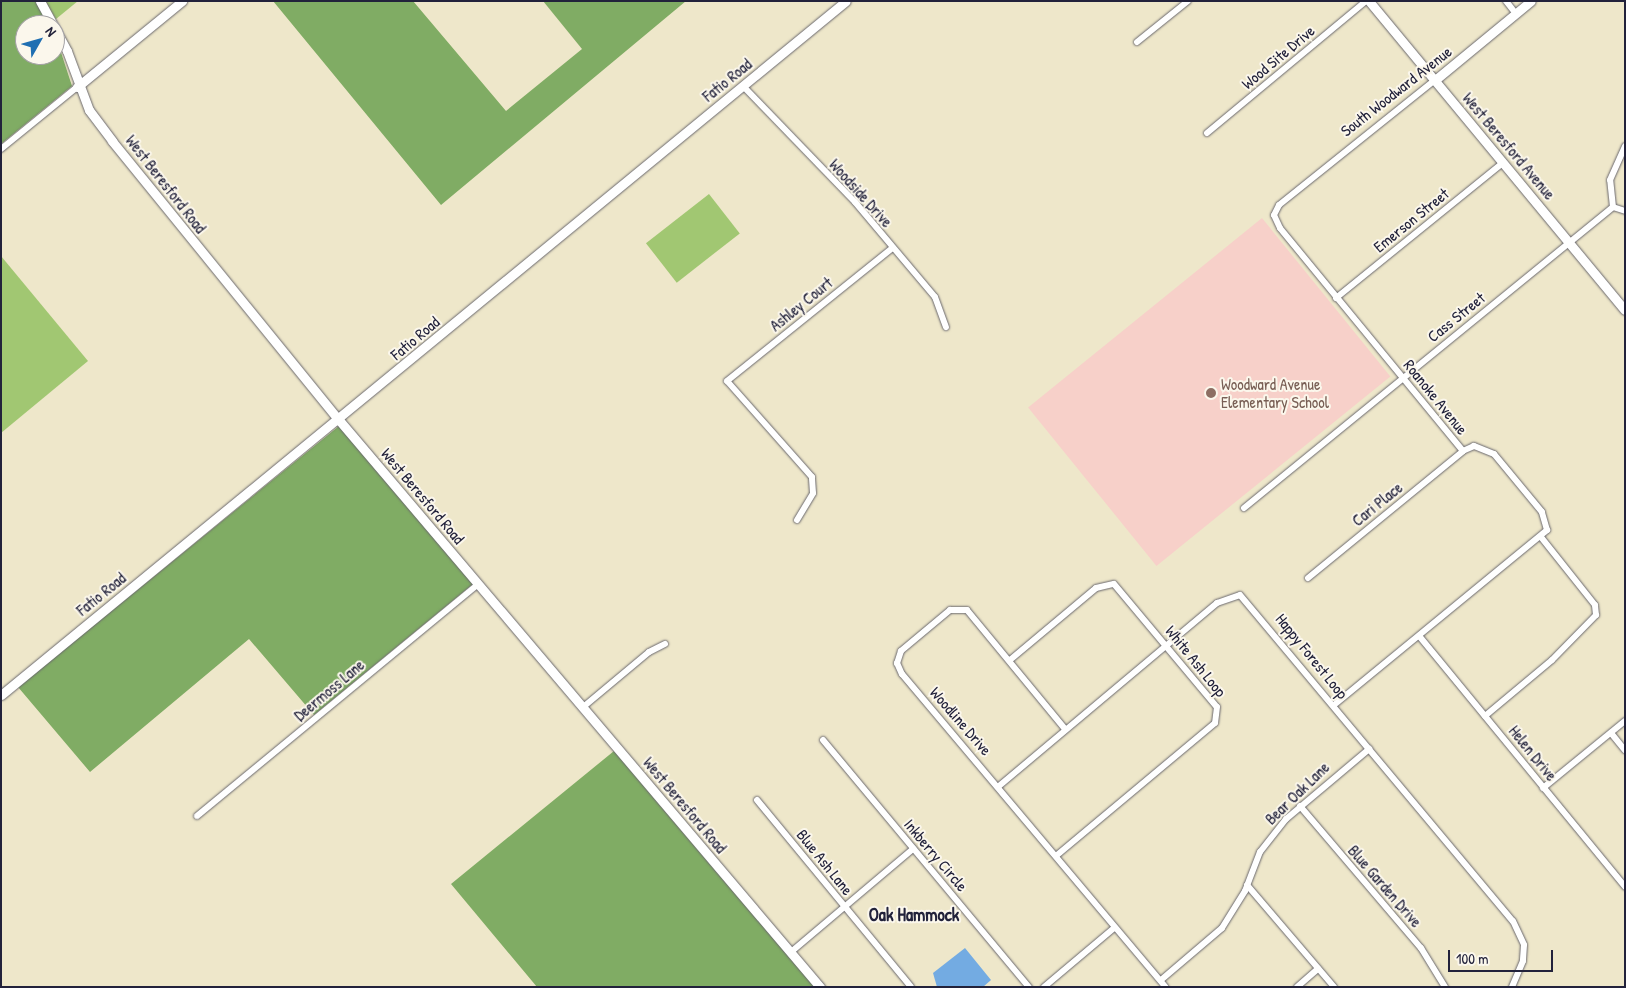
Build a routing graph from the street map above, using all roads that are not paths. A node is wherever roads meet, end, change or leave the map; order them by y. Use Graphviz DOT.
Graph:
graph roads {
  1 [pos="40,1"];
  2 [pos="182,1"];
  3 [pos="846,1"];
  4 [pos="1188,1"];
  5 [pos="1368,1"];
  6 [pos="1506,1"];
  7 [pos="1532,1"];
  8 [pos="1516,14"];
  9 [pos="1138,42"];
  10 [pos="1435,80"];
  11 [pos="743,86"];
  12 [pos="77,87"];
  13 [pos="1207,133"];
  14 [pos="1625,146"];
  15 [pos="1,148"];
  16 [pos="1504,163"];
  17 [pos="1278,205"];
  18 [pos="1614,206"];
  19 [pos="1625,211"];
  20 [pos="1570,242"];
  21 [pos="891,249"];
  22 [pos="1336,298"];
  23 [pos="1625,310"];
  24 [pos="946,327"];
  25 [pos="1403,378"];
  26 [pos="339,420"];
  27 [pos="1463,451"];
  28 [pos="1244,508"];
  29 [pos="797,520"];
  30 [pos="1540,537"];
  31 [pos="1308,578"];
  32 [pos="478,584"];
  33 [pos="1420,637"];
  34 [pos="665,644"];
  35 [pos="1167,646"];
  36 [pos="1010,660"];
  37 [pos="1,695"];
  38 [pos="1334,705"];
  39 [pos="582,708"];
  40 [pos="1485,716"];
  41 [pos="1625,721"];
  42 [pos="1066,729"];
  43 [pos="1611,733"];
  44 [pos="823,740"];
  45 [pos="1369,749"];
  46 [pos="1625,750"];
  47 [pos="999,786"];
  48 [pos="1543,788"];
  49 [pos="757,800"];
  50 [pos="1300,806"];
  51 [pos="197,816"];
  52 [pos="913,849"];
  53 [pos="1056,856"];
  54 [pos="1248,885"];
  55 [pos="1625,886"];
  56 [pos="844,906"];
  57 [pos="1114,928"];
  58 [pos="791,952"];
  59 [pos="1318,969"];
  60 [pos="1161,980"];
  61 [pos="820,987"];
  62 [pos="911,987"];
  63 [pos="1029,987"];
  64 [pos="1044,987"];
  65 [pos="1166,987"];
  66 [pos="1297,987"];
  67 [pos="1334,987"];
  68 [pos="1445,987"];
  69 [pos="1512,987"];
  1 -- 12 [label="street, West Beresford Road"];
  2 -- 12 [label="street"];
  3 -- 11 [label="street, Fatio Road"];
  4 -- 9 [label="street"];
  5 -- 10 [label="street, West Beresford Avenue"];
  5 -- 13 [label="street, Wood Site Drive"];
  6 -- 8 [label="street"];
  7 -- 8 [label="street, South Woodward Avenue"];
  8 -- 10 [label="street, South Woodward Avenue"];
  10 -- 16 [label="street, West Beresford Avenue"];
  10 -- 17 [label="street, South Woodward Avenue"];
  11 -- 21 [label="street, Woodside Drive"];
  11 -- 26 [label="street, Fatio Road"];
  12 -- 15 [label="street"];
  12 -- 26 [label="street, West Beresford Road"];
  14 -- 18 [label="street"];
  16 -- 20 [label="street, West Beresford Avenue"];
  16 -- 22 [label="street, Emerson Street"];
  17 -- 22 [label="street, Roanoke Avenue"];
  18 -- 19 [label="street"];
  18 -- 20 [label="street, Cass Street"];
  20 -- 23 [label="street, West Beresford Avenue"];
  20 -- 25 [label="street, Cass Street"];
  21 -- 24 [label="street, Woodside Drive"];
  21 -- 29 [label="street, Ashley Court"];
  22 -- 25 [label="street, Roanoke Avenue"];
  25 -- 27 [label="street, Roanoke Avenue"];
  25 -- 28 [label="street, Cass Street"];
  26 -- 32 [label="street, West Beresford Road"];
  26 -- 37 [label="street, Fatio Road"];
  27 -- 30 [label="street, Roanoke Avenue"];
  27 -- 31 [label="street, Cari Place"];
  30 -- 33 [label="street"];
  30 -- 40 [label="street"];
  32 -- 39 [label="street, West Beresford Road"];
  32 -- 51 [label="street, Deermoss Lane"];
  33 -- 38 [label="street"];
  33 -- 40 [label="street, Helen Drive"];
  34 -- 39 [label="street"];
  35 -- 36 [label="street, White Ash Loop"];
  35 -- 38 [label="street, Happy Forest Loop"];
  35 -- 42 [label="street, Happy Forest Loop"];
  35 -- 53 [label="street, White Ash Loop"];
  36 -- 42 [label="street, Woodline Drive"];
  36 -- 47 [label="street, Woodline Drive"];
  38 -- 45 [label="street, Happy Forest Loop"];
  39 -- 58 [label="street, West Beresford Road"];
  40 -- 48 [label="street, Helen Drive"];
  41 -- 43 [label="street"];
  42 -- 47 [label="street, Happy Forest Loop"];
  43 -- 46 [label="street"];
  43 -- 48 [label="street"];
  44 -- 52 [label="street, Inkberry Circle"];
  45 -- 50 [label="street, Bear Oak Lane"];
  45 -- 69 [label="street, Happy Forest Loop"];
  47 -- 53 [label="street, Woodline Drive"];
  48 -- 55 [label="street, Helen Drive"];
  49 -- 56 [label="street, Blue Ash Lane"];
  50 -- 54 [label="street, Bear Oak Lane"];
  50 -- 68 [label="street, Blue Garden Drive"];
  52 -- 56 [label="street"];
  52 -- 63 [label="street, Inkberry Circle"];
  53 -- 57 [label="street, Woodline Drive"];
  54 -- 59 [label="street"];
  54 -- 60 [label="street, Bear Oak Lane"];
  56 -- 58 [label="street"];
  56 -- 62 [label="street, Blue Ash Lane"];
  57 -- 60 [label="street, Woodline Drive"];
  57 -- 64 [label="street"];
  58 -- 61 [label="street, West Beresford Road"];
  59 -- 66 [label="street"];
  59 -- 67 [label="street"];
  60 -- 65 [label="street, Woodline Drive"];
}
